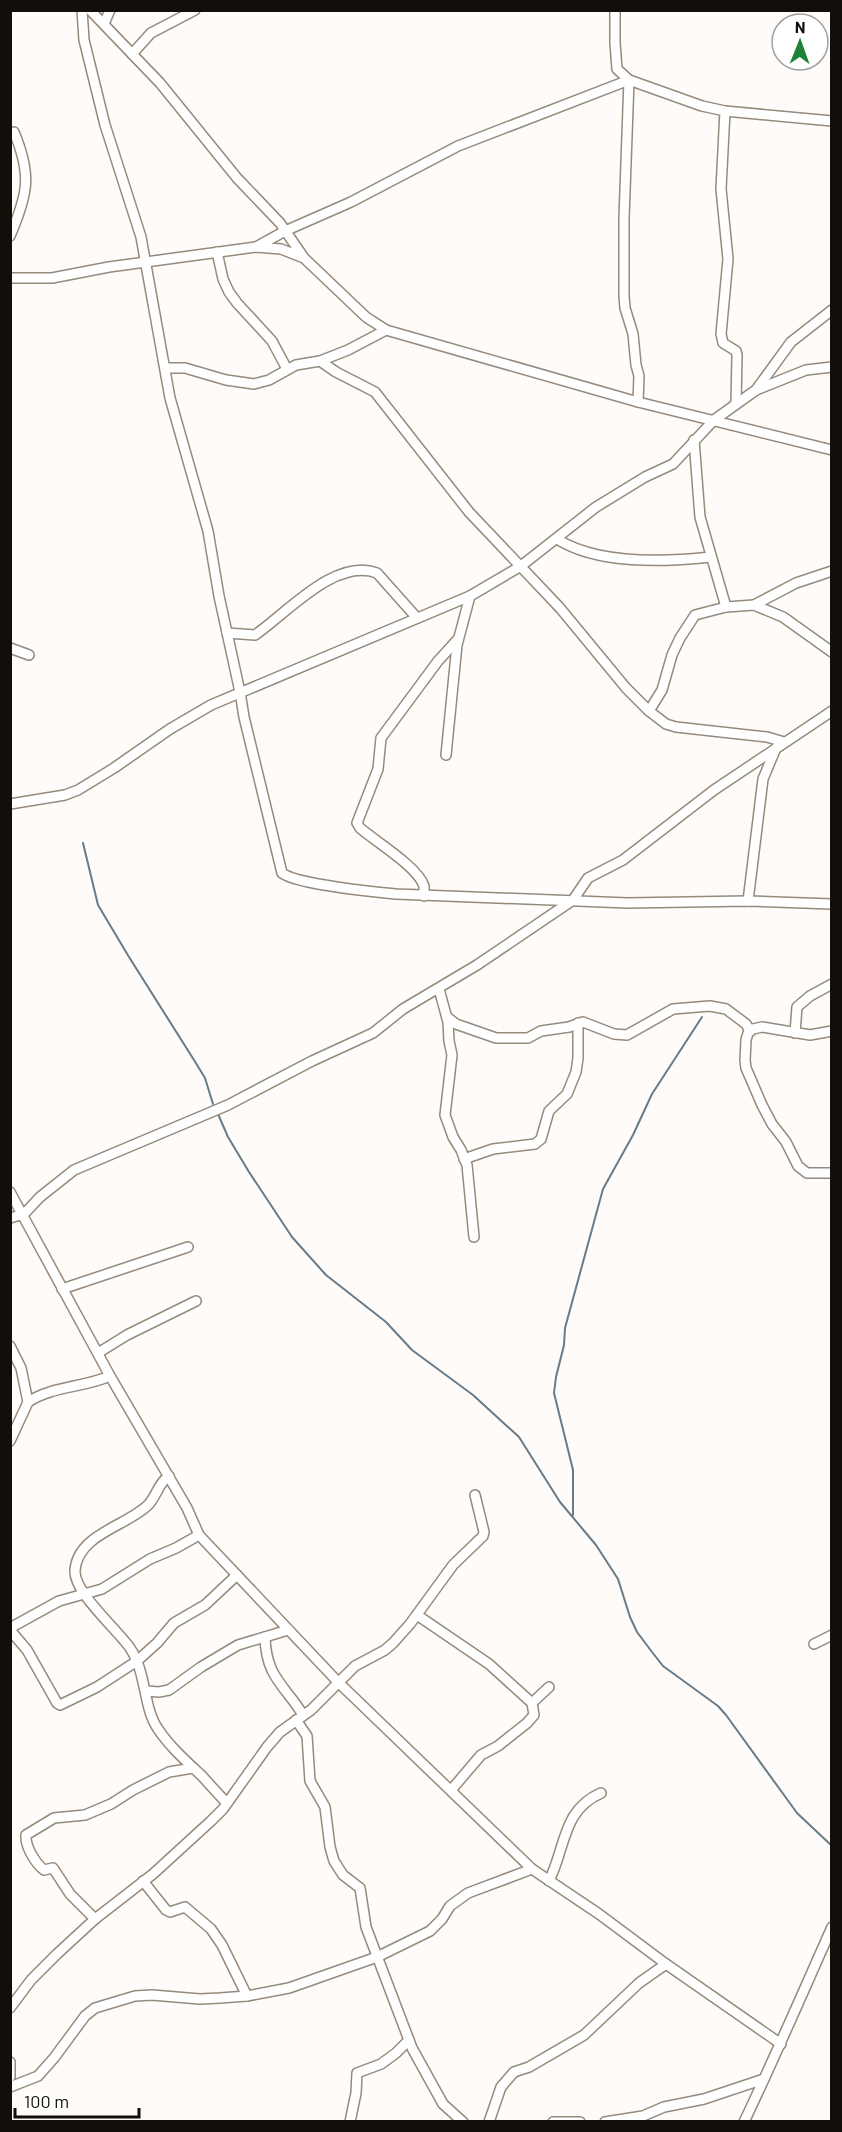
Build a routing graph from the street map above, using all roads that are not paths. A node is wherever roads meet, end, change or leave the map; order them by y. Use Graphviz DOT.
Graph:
graph roads {
  1 [pos="82,10"];
  2 [pos="90,10"];
  3 [pos="110,10"];
  4 [pos="195,10"];
  5 [pos="615,10"];
  6 [pos="104,24"];
  7 [pos="132,54"];
  8 [pos="629,80"];
  9 [pos="725,111"];
  10 [pos="831,121"];
  11 [pos="14,132"];
  12 [pos="285,231"];
  13 [pos="10,236"];
  14 [pos="256,247"];
  15 [pos="217,252"];
  16 [pos="304,258"];
  17 [pos="146,261"];
  18 [pos="10,278"];
  19 [pos="831,310"];
  20 [pos="386,330"];
  21 [pos="320,360"];
  22 [pos="165,368"];
  23 [pos="831,368"];
  24 [pos="287,369"];
  25 [pos="756,390"];
  26 [pos="638,402"];
  27 [pos="736,404"];
  28 [pos="714,420"];
  29 [pos="694,441"];
  30 [pos="831,450"];
  31 [pos="557,539"];
  32 [pos="711,557"];
  33 [pos="521,566"];
  34 [pos="831,571"];
  35 [pos="470,596"];
  36 [pos="754,605"];
  37 [pos="726,607"];
  38 [pos="417,618"];
  39 [pos="227,633"];
  40 [pos="458,639"];
  41 [pos="10,648"];
  42 [pos="831,652"];
  43 [pos="29,655"];
  44 [pos="240,692"];
  45 [pos="648,711"];
  46 [pos="831,711"];
  47 [pos="784,741"];
  48 [pos="776,748"];
  49 [pos="446,755"];
  50 [pos="10,804"];
  51 [pos="424,896"];
  52 [pos="573,900"];
  53 [pos="748,901"];
  54 [pos="831,904"];
  55 [pos="831,984"];
  56 [pos="439,989"];
  57 [pos="447,1017"];
  58 [pos="578,1023"];
  59 [pos="750,1031"];
  60 [pos="831,1031"];
  61 [pos="795,1033"];
  62 [pos="464,1159"];
  63 [pos="831,1173"];
  64 [pos="10,1192"];
  65 [pos="24,1214"];
  66 [pos="10,1218"];
  67 [pos="474,1237"];
  68 [pos="188,1247"];
  69 [pos="62,1289"];
  70 [pos="196,1301"];
  71 [pos="10,1346"];
  72 [pos="98,1353"];
  73 [pos="110,1376"];
  74 [pos="28,1402"];
  75 [pos="10,1441"];
  76 [pos="169,1476"];
  77 [pos="475,1495"];
  78 [pos="199,1535"];
  79 [pos="237,1575"];
  80 [pos="85,1594"];
  81 [pos="417,1615"];
  82 [pos="10,1629"];
  83 [pos="288,1630"];
  84 [pos="831,1635"];
  85 [pos="265,1637"];
  86 [pos="813,1644"];
  87 [pos="137,1661"];
  88 [pos="338,1682"];
  89 [pos="549,1687"];
  90 [pos="146,1691"];
  91 [pos="532,1703"];
  92 [pos="300,1718"];
  93 [pos="193,1768"];
  94 [pos="452,1790"];
  95 [pos="601,1793"];
  96 [pos="227,1803"];
  97 [pos="532,1869"];
  98 [pos="143,1881"];
  99 [pos="549,1881"];
  100 [pos="95,1919"];
  101 [pos="831,1927"];
  102 [pos="377,1957"];
  103 [pos="666,1964"];
  104 [pos="247,1996"];
  105 [pos="10,2008"];
  106 [pos="409,2040"];
  107 [pos="781,2044"];
  108 [pos="10,2062"];
  109 [pos="10,2077"];
  110 [pos="764,2079"];
  111 [pos="10,2087"];
  112 [pos="350,2121"];
  113 [pos="463,2121"];
  114 [pos="489,2121"];
  115 [pos="553,2121"];
  116 [pos="580,2121"];
  117 [pos="605,2121"];
  118 [pos="744,2121"];
  1 -- 17 [label="street"];
  2 -- 6 [label="street"];
  3 -- 6 [label="street"];
  4 -- 7 [label="street"];
  5 -- 8 [label="street"];
  6 -- 7 [label="street"];
  7 -- 12 [label="street"];
  8 -- 9 [label="street"];
  8 -- 12 [label="street"];
  8 -- 26 [label="street"];
  9 -- 10 [label="street"];
  9 -- 27 [label="street"];
  11 -- 13 [label="street"];
  12 -- 14 [label="street"];
  12 -- 16 [label="street"];
  14 -- 15 [label="street"];
  14 -- 16 [label="street"];
  15 -- 17 [label="street"];
  15 -- 24 [label="street"];
  16 -- 20 [label="street"];
  17 -- 18 [label="street"];
  17 -- 22 [label="street"];
  19 -- 25 [label="street"];
  20 -- 21 [label="street"];
  20 -- 26 [label="street"];
  21 -- 24 [label="street"];
  21 -- 33 [label="street"];
  22 -- 24 [label="street"];
  22 -- 39 [label="street"];
  23 -- 25 [label="street"];
  25 -- 27 [label="street"];
  26 -- 28 [label="street"];
  27 -- 28 [label="street"];
  28 -- 29 [label="street"];
  28 -- 30 [label="street"];
  29 -- 31 [label="street"];
  29 -- 32 [label="street"];
  31 -- 32 [label="street"];
  31 -- 33 [label="street"];
  32 -- 37 [label="street"];
  33 -- 35 [label="street"];
  33 -- 45 [label="street"];
  34 -- 36 [label="street"];
  35 -- 38 [label="street"];
  35 -- 40 [label="street"];
  36 -- 37 [label="street"];
  36 -- 42 [label="street"];
  37 -- 45 [label="street"];
  38 -- 39 [label="street"];
  38 -- 44 [label="street"];
  39 -- 44 [label="street"];
  40 -- 49 [label="street"];
  40 -- 51 [label="street"];
  41 -- 43 [label="street"];
  44 -- 50 [label="street"];
  44 -- 51 [label="street"];
  45 -- 47 [label="street"];
  46 -- 47 [label="street"];
  47 -- 48 [label="street"];
  48 -- 52 [label="street"];
  48 -- 53 [label="street"];
  51 -- 52 [label="street"];
  52 -- 53 [label="street"];
  52 -- 56 [label="street"];
  53 -- 54 [label="street"];
  55 -- 61 [label="street"];
  56 -- 57 [label="street"];
  56 -- 65 [label="street"];
  57 -- 58 [label="street"];
  57 -- 62 [label="street"];
  58 -- 59 [label="street"];
  58 -- 62 [label="street"];
  59 -- 61 [label="street"];
  59 -- 63 [label="street"];
  60 -- 61 [label="street"];
  62 -- 67 [label="street"];
  64 -- 65 [label="street"];
  65 -- 66 [label="street"];
  65 -- 69 [label="street"];
  68 -- 69 [label="street"];
  69 -- 72 [label="street"];
  70 -- 72 [label="street"];
  71 -- 74 [label="street"];
  72 -- 73 [label="street"];
  73 -- 74 [label="street"];
  73 -- 76 [label="street"];
  74 -- 75 [label="street"];
  76 -- 78 [label="street"];
  76 -- 80 [label="street"];
  77 -- 81 [label="street"];
  78 -- 79 [label="street"];
  78 -- 80 [label="street"];
  79 -- 83 [label="street"];
  79 -- 87 [label="street"];
  80 -- 82 [label="street"];
  80 -- 87 [label="street"];
  81 -- 88 [label="street"];
  81 -- 91 [label="street"];
  82 -- 87 [label="street"];
  83 -- 85 [label="street"];
  83 -- 88 [label="street"];
  84 -- 86 [label="street"];
  85 -- 90 [label="street"];
  85 -- 92 [label="street"];
  87 -- 90 [label="street"];
  88 -- 92 [label="street"];
  88 -- 94 [label="street"];
  89 -- 91 [label="street"];
  90 -- 93 [label="street"];
  91 -- 94 [label="street"];
  92 -- 96 [label="street"];
  92 -- 102 [label="street"];
  93 -- 96 [label="street"];
  93 -- 100 [label="street"];
  94 -- 97 [label="street"];
  95 -- 99 [label="street"];
  96 -- 98 [label="street"];
  97 -- 99 [label="street"];
  97 -- 102 [label="street"];
  98 -- 100 [label="street"];
  98 -- 104 [label="street"];
  99 -- 103 [label="street"];
  100 -- 105 [label="street"];
  101 -- 107 [label="street"];
  102 -- 104 [label="street"];
  102 -- 106 [label="street"];
  103 -- 107 [label="street"];
  103 -- 114 [label="street"];
  104 -- 111 [label="street"];
  106 -- 112 [label="street"];
  106 -- 113 [label="street"];
  107 -- 110 [label="street"];
  108 -- 109 [label="street"];
  110 -- 117 [label="street"];
  110 -- 118 [label="street"];
  115 -- 116 [label="street"];
}
